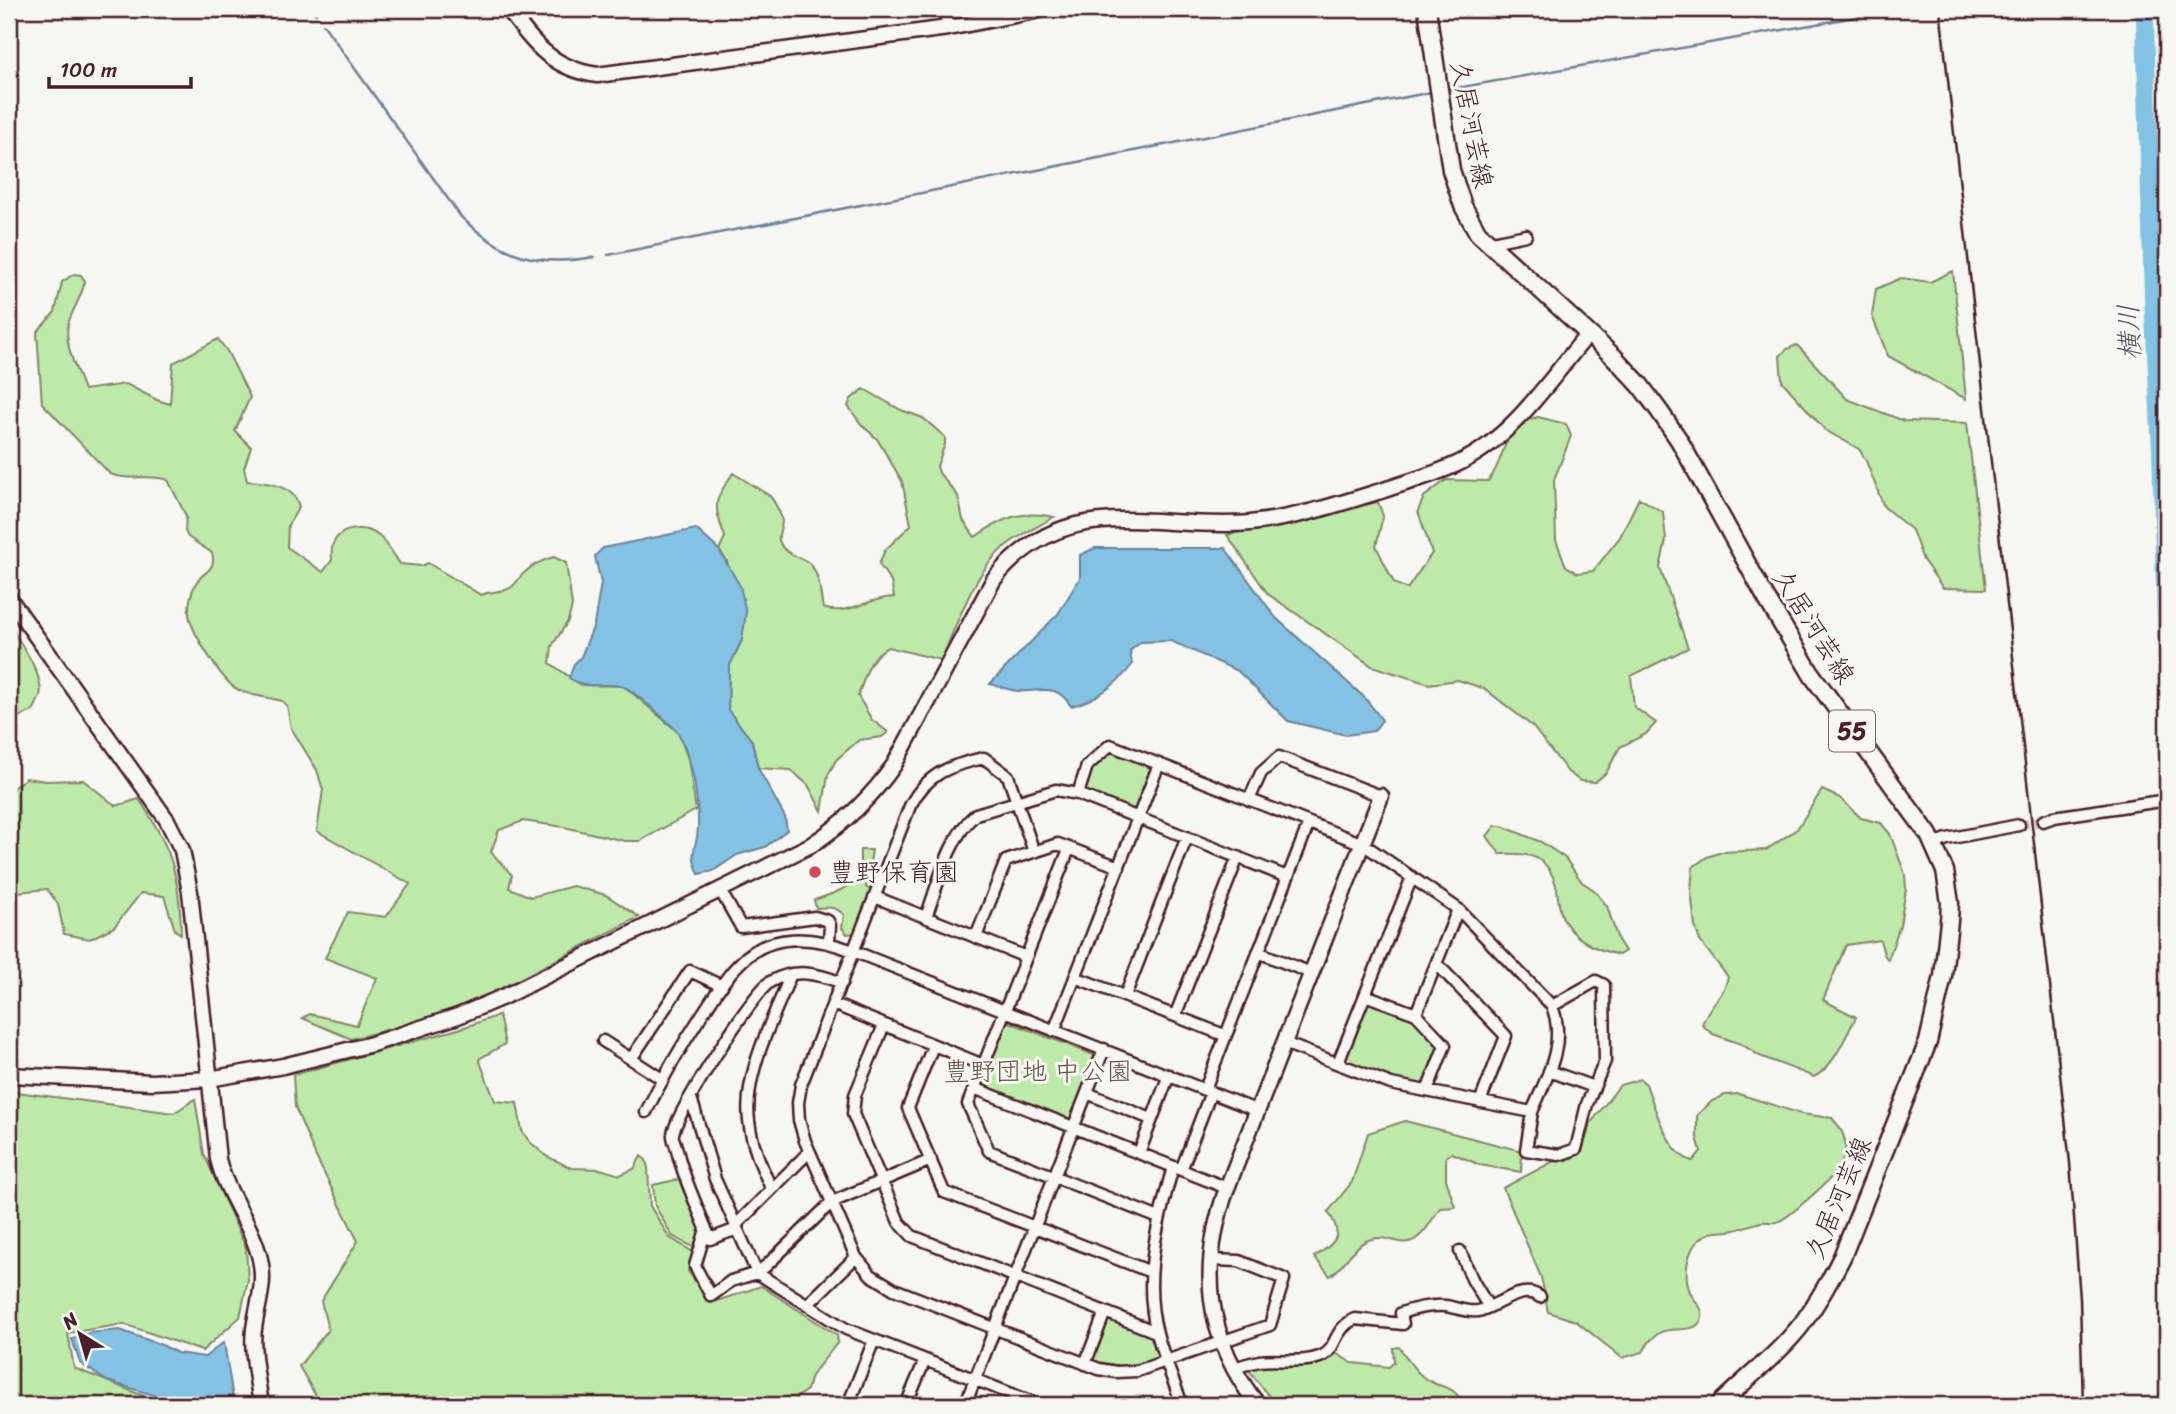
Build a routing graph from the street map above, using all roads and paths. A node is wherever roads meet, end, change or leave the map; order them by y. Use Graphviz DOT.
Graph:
graph roads {
  1 [pos="508,9"];
  2 [pos="944,9"];
  3 [pos="1045,9"];
  4 [pos="1427,9"];
  5 [pos="948,28"];
  6 [pos="1526,235"];
  7 [pos="1487,243"];
  8 [pos="1588,334"];
  9 [pos="9,598"];
  10 [pos="1159,764"];
  11 [pos="1078,794"];
  12 [pos="1381,796"];
  13 [pos="1249,800"];
  14 [pos="2167,800"];
  15 [pos="1017,801"];
  16 [pos="1138,818"];
  17 [pos="2043,821"];
  18 [pos="1309,823"];
  19 [pos="2019,825"];
  20 [pos="1187,838"];
  21 [pos="1363,844"];
  22 [pos="1934,844"];
  23 [pos="1069,849"];
  24 [pos="1034,852"];
  25 [pos="1238,857"];
  26 [pos="1119,867"];
  27 [pos="1287,877"];
  28 [pos="1412,877"];
  29 [pos="720,890"];
  30 [pos="875,897"];
  31 [pos="1458,909"];
  32 [pos="926,917"];
  33 [pos="976,937"];
  34 [pos="829,942"];
  35 [pos="853,951"];
  36 [pos="1258,952"];
  37 [pos="1026,957"];
  38 [pos="1437,964"];
  39 [pos="1311,973"];
  40 [pos="791,974"];
  41 [pos="1075,977"];
  42 [pos="842,983"];
  43 [pos="722,986"];
  44 [pos="1365,995"];
  45 [pos="1125,996"];
  46 [pos="833,1004"];
  47 [pos="1552,1006"];
  48 [pos="1004,1011"];
  49 [pos="1416,1014"];
  50 [pos="1175,1016"];
  51 [pos="884,1025"];
  52 [pos="1054,1031"];
  53 [pos="1224,1035"];
  54 [pos="603,1041"];
  55 [pos="1284,1043"];
  56 [pos="933,1046"];
  57 [pos="1104,1049"];
  58 [pos="631,1059"];
  59 [pos="1338,1063"];
  60 [pos="983,1065"];
  61 [pos="1549,1071"];
  62 [pos="9,1075"];
  63 [pos="1169,1075"];
  64 [pos="209,1079"];
  65 [pos="662,1079"];
  66 [pos="1594,1087"];
  67 [pos="974,1088"];
  68 [pos="1208,1091"];
  69 [pos="1427,1091"];
  70 [pos="1087,1093"];
  71 [pos="691,1098"];
  72 [pos="1480,1102"];
  73 [pos="1258,1111"];
  74 [pos="646,1112"];
  75 [pos="1532,1112"];
  76 [pos="1151,1119"];
  77 [pos="1074,1127"];
  78 [pos="809,1152"];
  79 [pos="1139,1153"];
  80 [pos="930,1160"];
  81 [pos="1177,1168"];
  82 [pos="1055,1177"];
  83 [pos="882,1181"];
  84 [pos="771,1188"];
  85 [pos="1227,1188"];
  86 [pos="832,1202"];
  87 [pos="1159,1218"];
  88 [pos="736,1227"];
  89 [pos="1035,1227"];
  90 [pos="706,1228"];
  91 [pos="1460,1251"];
  92 [pos="856,1257"];
  93 [pos="1210,1260"];
  94 [pos="1151,1272"];
  95 [pos="757,1273"];
  96 [pos="1015,1277"];
  97 [pos="1540,1297"];
  98 [pos="807,1305"];
  99 [pos="1488,1306"];
  100 [pos="1105,1312"];
  101 [pos="995,1327"];
  102 [pos="1156,1332"];
  103 [pos="874,1340"];
  104 [pos="1222,1341"];
  105 [pos="925,1360"];
  106 [pos="1167,1361"];
  107 [pos="1085,1364"];
  108 [pos="1233,1368"];
  109 [pos="975,1379"];
  110 [pos="261,1405"];
  111 [pos="848,1405"];
  112 [pos="906,1405"];
  113 [pos="965,1405"];
  114 [pos="1040,1405"];
  115 [pos="1182,1405"];
  116 [pos="1258,1405"];
  117 [pos="1718,1405"];
  1 -- 5 [label="street"];
  2 -- 5 [label="street"];
  3 -- 5 [label="street"];
  4 -- 7 [label="main road, 久居河芸線 / 55"];
  6 -- 7 [label="street"];
  7 -- 8 [label="main road, 久居河芸線 / 55"];
  8 -- 22 [label="main road, 久居河芸線 / 55"];
  8 -- 29 [label="street"];
  9 -- 64 [label="street"];
  10 -- 11 [label="street"];
  10 -- 13 [label="street"];
  10 -- 16 [label="street"];
  11 -- 15 [label="street"];
  11 -- 16 [label="street"];
  12 -- 13 [label="street"];
  12 -- 21 [label="street"];
  13 -- 18 [label="street"];
  14 -- 17 [label="street"];
  15 -- 24 [label="street"];
  15 -- 30 [label="street"];
  15 -- 32 [label="street"];
  16 -- 20 [label="street"];
  16 -- 26 [label="street"];
  18 -- 21 [label="street"];
  18 -- 27 [label="street"];
  19 -- 22 [label="street"];
  20 -- 25 [label="street"];
  20 -- 45 [label="street"];
  21 -- 28 [label="street"];
  21 -- 39 [label="street"];
  22 -- 117 [label="main road, 久居河芸線 / 55"];
  23 -- 24 [label="street"];
  23 -- 26 [label="street"];
  23 -- 37 [label="street"];
  24 -- 33 [label="street"];
  25 -- 27 [label="street"];
  25 -- 50 [label="street"];
  26 -- 41 [label="street"];
  27 -- 36 [label="street"];
  28 -- 31 [label="street"];
  28 -- 44 [label="street"];
  29 -- 34 [label="street"];
  29 -- 64 [label="street"];
  30 -- 32 [label="street"];
  30 -- 35 [label="street"];
  31 -- 38 [label="street"];
  31 -- 47 [label="street"];
  32 -- 33 [label="street"];
  33 -- 37 [label="street"];
  34 -- 35 [label="street"];
  34 -- 43 [label="street"];
  35 -- 42 [label="street"];
  35 -- 48 [label="street"];
  36 -- 39 [label="street"];
  36 -- 53 [label="street"];
  37 -- 48 [label="street"];
  38 -- 49 [label="street"];
  38 -- 72 [label="street"];
  39 -- 55 [label="street"];
  40 -- 42 [label="street"];
  40 -- 71 [label="street"];
  40 -- 84 [label="street"];
  41 -- 45 [label="street"];
  41 -- 52 [label="street"];
  42 -- 46 [label="street"];
  43 -- 58 [label="street"];
  43 -- 65 [label="street"];
  44 -- 49 [label="street"];
  44 -- 59 [label="street"];
  45 -- 50 [label="street"];
  46 -- 51 [label="street"];
  46 -- 78 [label="street"];
  47 -- 61 [label="street"];
  47 -- 66 [label="street"];
  48 -- 52 [label="street"];
  48 -- 60 [label="street"];
  49 -- 69 [label="street"];
  50 -- 53 [label="street"];
  51 -- 56 [label="street"];
  51 -- 83 [label="street"];
  52 -- 57 [label="street"];
  53 -- 68 [label="street"];
  54 -- 58 [label="street"];
  55 -- 59 [label="street"];
  55 -- 73 [label="street"];
  56 -- 60 [label="street"];
  56 -- 80 [label="street"];
  57 -- 63 [label="street"];
  57 -- 70 [label="street"];
  58 -- 65 [label="street"];
  59 -- 69 [label="street"];
  60 -- 67 [label="street"];
  61 -- 66 [label="street"];
  61 -- 75 [label="street"];
  62 -- 64 [label="street"];
  63 -- 68 [label="street"];
  63 -- 76 [label="street"];
  64 -- 110 [label="street"];
  65 -- 74 [label="street"];
  66 -- 75 [label="street"];
  67 -- 77 [label="street"];
  67 -- 82 [label="street"];
  68 -- 73 [label="street"];
  68 -- 81 [label="street"];
  69 -- 72 [label="street"];
  70 -- 76 [label="street"];
  70 -- 77 [label="street"];
  71 -- 88 [label="street"];
  71 -- 90 [label="street"];
  72 -- 75 [label="street"];
  73 -- 85 [label="street"];
  76 -- 79 [label="street"];
  77 -- 79 [label="street"];
  77 -- 82 [label="street"];
  78 -- 84 [label="street"];
  78 -- 86 [label="street"];
  79 -- 81 [label="street"];
  80 -- 83 [label="street"];
  80 -- 89 [label="street"];
  81 -- 85 [label="street"];
  81 -- 87 [label="street"];
  82 -- 87 [label="street"];
  82 -- 89 [label="street"];
  83 -- 86 [label="street"];
  83 -- 96 [label="street"];
  84 -- 88 [label="street"];
  85 -- 93 [label="street"];
  86 -- 92 [label="street"];
  86 -- 95 [label="street"];
  87 -- 94 [label="street"];
  88 -- 90 [label="street"];
  88 -- 95 [label="street"];
  89 -- 94 [label="street"];
  89 -- 96 [label="street"];
  90 -- 95 [label="street"];
  91 -- 99 [label="street"];
  92 -- 98 [label="street"];
  92 -- 101 [label="street"];
  93 -- 104 [label="street"];
  93 -- 104 [label="street"];
  94 -- 102 [label="street"];
  95 -- 98 [label="street"];
  96 -- 100 [label="street"];
  96 -- 101 [label="street"];
  97 -- 99 [label="street"];
  98 -- 103 [label="street"];
  99 -- 108 [label="street"];
  100 -- 102 [label="street"];
  100 -- 107 [label="street"];
  101 -- 107 [label="street"];
  101 -- 109 [label="street"];
  102 -- 106 [label="street"];
  103 -- 105 [label="street"];
  103 -- 111 [label="street"];
  104 -- 106 [label="street"];
  104 -- 108 [label="street"];
  105 -- 109 [label="street"];
  105 -- 112 [label="street"];
  106 -- 107 [label="street"];
  106 -- 115 [label="street"];
  108 -- 116 [label="street"];
  109 -- 113 [label="street"];
  109 -- 114 [label="street"];
}
